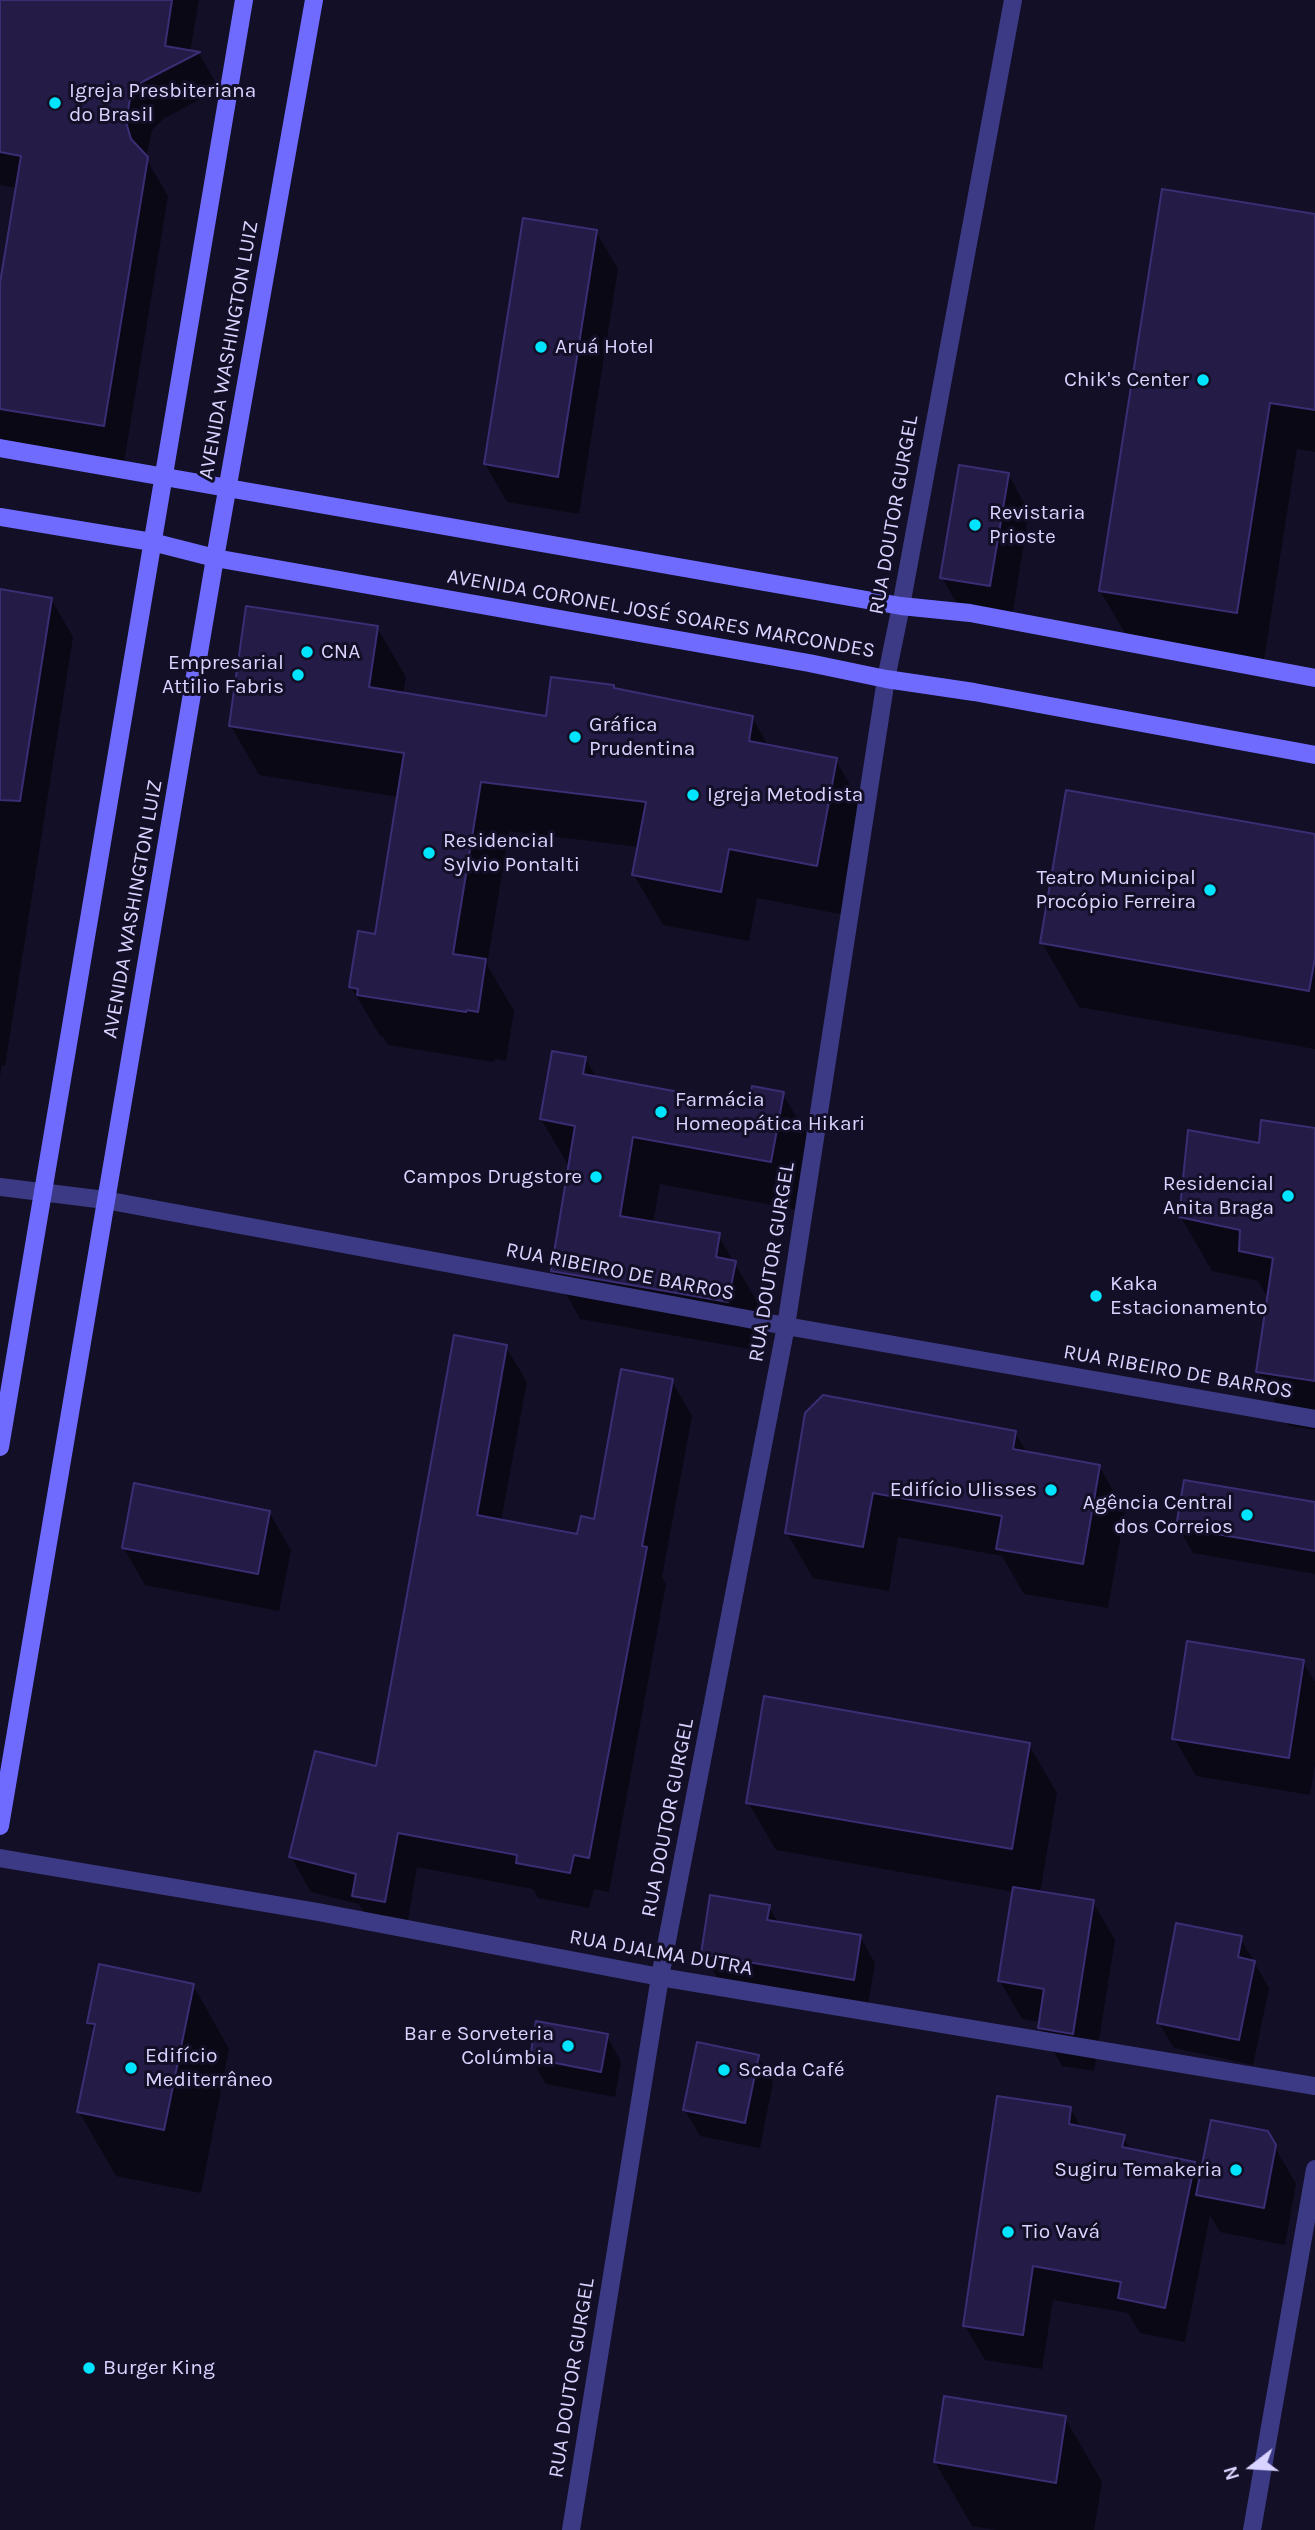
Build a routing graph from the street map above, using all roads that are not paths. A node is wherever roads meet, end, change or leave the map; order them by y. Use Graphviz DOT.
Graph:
graph roads {
  1 [pos="244,0"];
  2 [pos="314,0"];
  3 [pos="1013,0"];
  4 [pos="0,448"];
  5 [pos="163,476"];
  6 [pos="228,489"];
  7 [pos="0,517"];
  8 [pos="152,542"];
  9 [pos="215,558"];
  10 [pos="901,606"];
  11 [pos="1315,678"];
  12 [pos="886,679"];
  13 [pos="1315,755"];
  14 [pos="0,1187"];
  15 [pos="42,1192"];
  16 [pos="106,1200"];
  17 [pos="786,1326"];
  18 [pos="1315,1419"];
  19 [pos="0,1447"];
  20 [pos="0,1826"];
  21 [pos="0,1858"];
  22 [pos="660,1977"];
  23 [pos="1315,2086"];
  24 [pos="1315,2169"];
  25 [pos="571,2530"];
  26 [pos="1252,2530"];
  1 -- 5 [label="main road, AVENIDA WASHINGTON LUIZ"];
  2 -- 6 [label="main road, AVENIDA WASHINGTON LUIZ"];
  3 -- 10 [label="street, RUA DOUTOR GURGEL"];
  4 -- 5 [label="main road"];
  5 -- 6 [label="main road"];
  5 -- 8 [label="main road, AVENIDA WASHINGTON LUIZ"];
  6 -- 9 [label="main road, AVENIDA WASHINGTON LUIZ"];
  6 -- 10 [label="main road"];
  7 -- 8 [label="main road, AVENIDA CORONEL JOSÉ SOARES MARCONDES"];
  8 -- 9 [label="main road, AVENIDA CORONEL JOSÉ SOARES MARCONDES"];
  8 -- 15 [label="main road, AVENIDA WASHINGTON LUIZ"];
  9 -- 12 [label="main road, AVENIDA CORONEL JOSÉ SOARES MARCONDES"];
  9 -- 16 [label="main road, AVENIDA WASHINGTON LUIZ"];
  10 -- 11 [label="main road"];
  10 -- 12 [label="street, RUA DOUTOR GURGEL"];
  12 -- 13 [label="main road, AVENIDA CORONEL JOSÉ SOARES MARCONDES"];
  12 -- 17 [label="street, RUA DOUTOR GURGEL"];
  14 -- 15 [label="street, RUA RIBEIRO DE BARROS"];
  15 -- 16 [label="street, RUA RIBEIRO DE BARROS"];
  15 -- 19 [label="main road, AVENIDA WASHINGTON LUIZ"];
  16 -- 17 [label="street, RUA RIBEIRO DE BARROS"];
  16 -- 20 [label="main road, AVENIDA WASHINGTON LUIZ"];
  17 -- 18 [label="street, RUA RIBEIRO DE BARROS"];
  17 -- 22 [label="street, RUA DOUTOR GURGEL"];
  21 -- 22 [label="street, RUA DJALMA DUTRA"];
  22 -- 23 [label="street, RUA DJALMA DUTRA"];
  22 -- 25 [label="street, RUA DOUTOR GURGEL"];
  24 -- 26 [label="street"];
}
